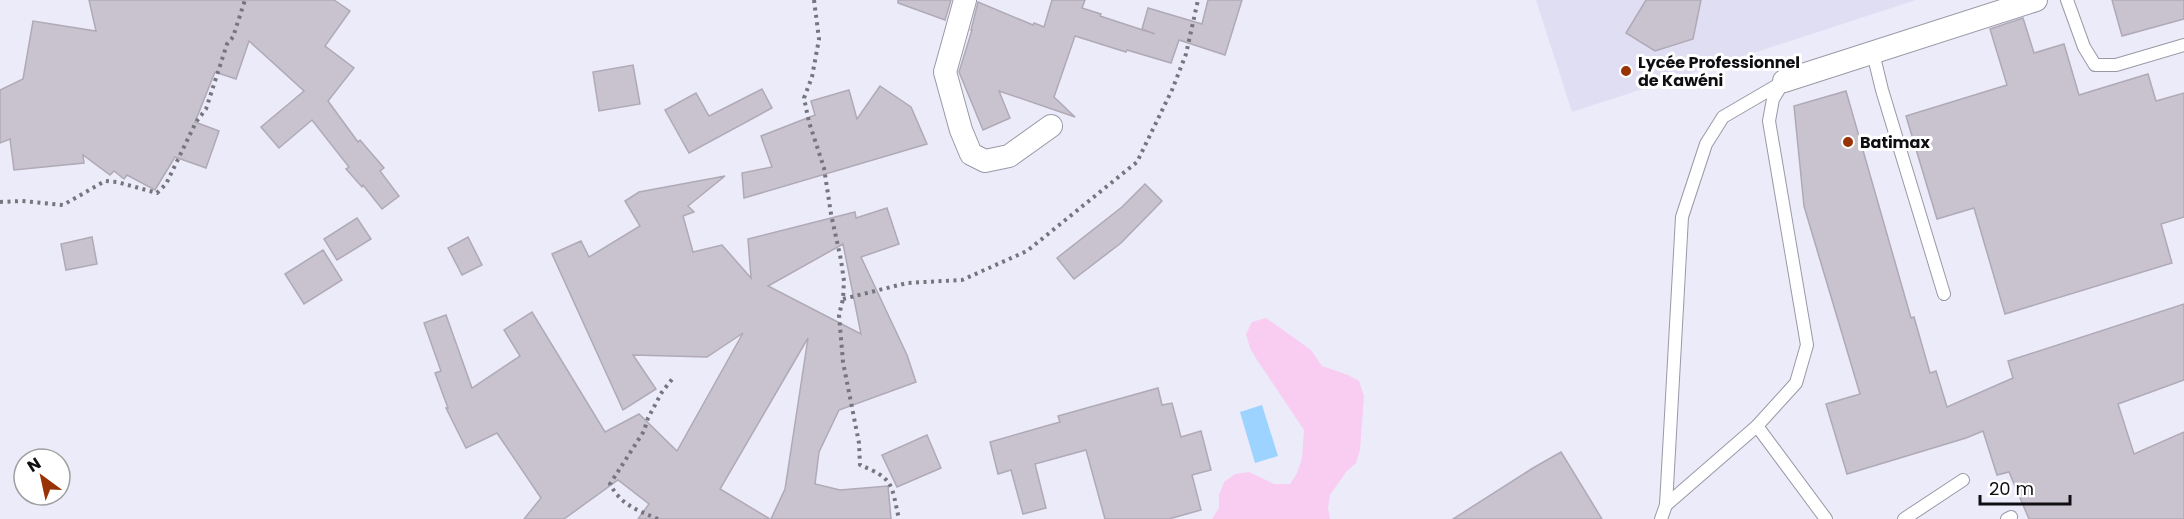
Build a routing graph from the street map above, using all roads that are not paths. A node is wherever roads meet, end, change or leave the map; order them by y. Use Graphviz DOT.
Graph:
graph roads {
  1 [pos="965,0"];
  2 [pos="2036,0"];
  3 [pos="2067,0"];
  4 [pos="2184,45"];
  5 [pos="1873,53"];
  6 [pos="1784,81"];
  7 [pos="1051,126"];
  8 [pos="1944,294"];
  9 [pos="1757,426"];
  10 [pos="1963,480"];
  11 [pos="1666,505"];
  12 [pos="1661,519"];
  13 [pos="1826,519"];
  14 [pos="1904,519"];
  1 -- 7 [label="street"];
  2 -- 5 [label="street"];
  3 -- 4 [label="lane"];
  5 -- 6 [label="street"];
  5 -- 8 [label="lane"];
  6 -- 9 [label="lane"];
  6 -- 11 [label="lane"];
  9 -- 11 [label="lane"];
  9 -- 13 [label="lane"];
  10 -- 14 [label="lane"];
  11 -- 12 [label="lane"];
}
